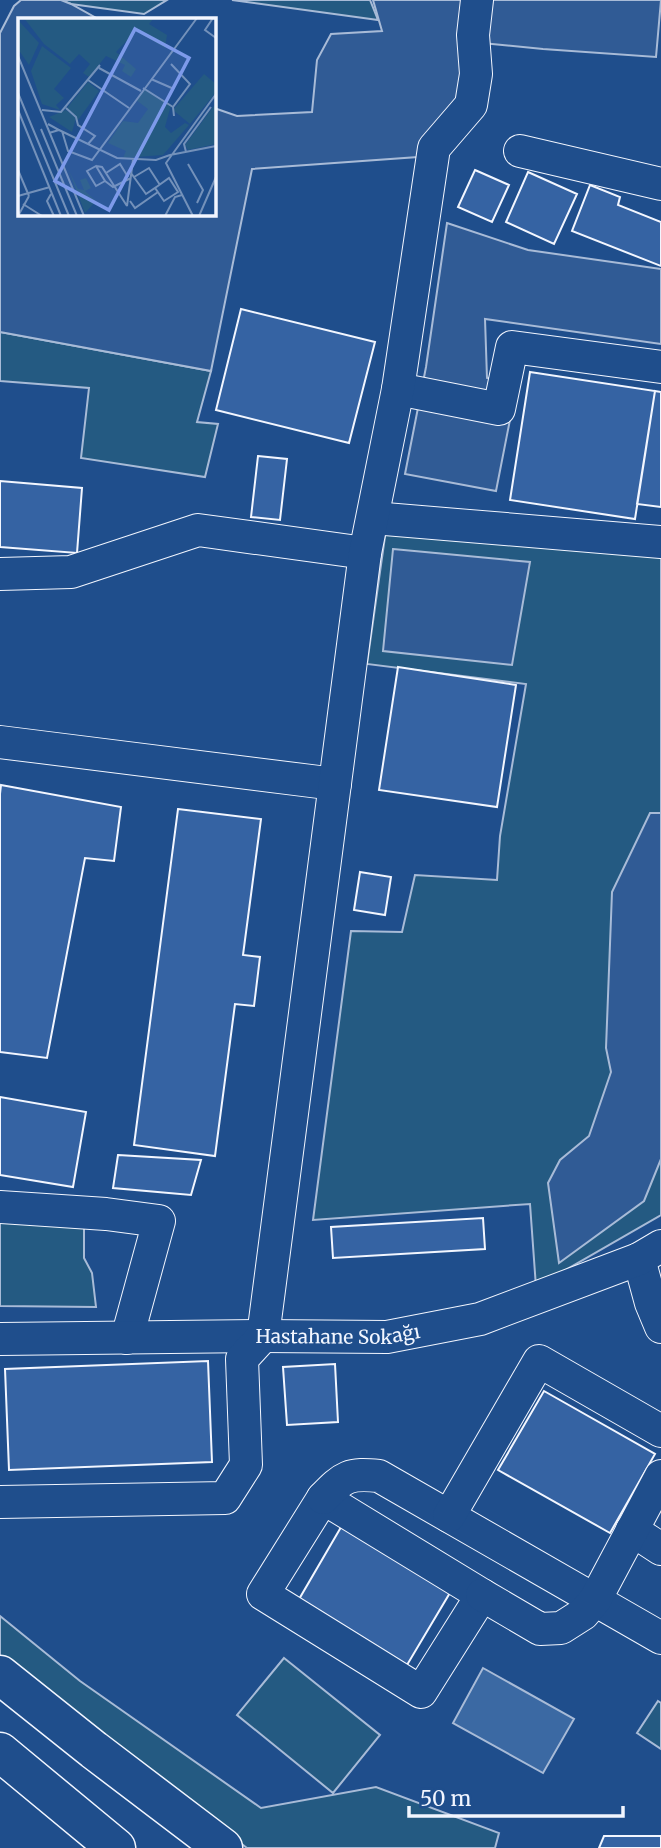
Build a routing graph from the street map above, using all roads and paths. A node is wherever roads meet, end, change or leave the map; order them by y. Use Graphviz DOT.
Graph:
graph roads {
  1 [pos="477,0"];
  2 [pos="520,151"];
  3 [pos="661,184"];
  4 [pos="661,367"];
  5 [pos="398,389"];
  6 [pos="373,518"];
  7 [pos="661,542"];
  8 [pos="365,553"];
  9 [pos="0,574"];
  10 [pos="0,742"];
  11 [pos="335,784"];
  12 [pos="0,1207"];
  13 [pos="650,1253"];
  14 [pos="661,1327"];
  15 [pos="263,1336"];
  16 [pos="127,1338"];
  17 [pos="0,1339"];
  18 [pos="661,1431"];
  19 [pos="661,1476"];
  20 [pos="323,1497"];
  21 [pos="0,1502"];
  22 [pos="449,1516"];
  23 [pos="632,1530"];
  24 [pos="661,1549"];
  25 [pos="482,1595"];
  26 [pos="595,1600"];
  27 [pos="661,1638"];
  28 [pos="0,1675"];
  29 [pos="94,1750"];
  30 [pos="0,1752"];
  31 [pos="116,1848"];
  32 [pos="198,1848"];
  33 [pos="223,1848"];
  1 -- 5 [label="street"];
  2 -- 3 [label="street"];
  4 -- 5 [label="street"];
  5 -- 6 [label="street"];
  6 -- 7 [label="street"];
  6 -- 8 [label="street"];
  8 -- 9 [label="street"];
  8 -- 11 [label="street"];
  10 -- 11 [label="street"];
  11 -- 15 [label="street"];
  12 -- 16 [label="street"];
  13 -- 14 [label="street"];
  13 -- 15 [label="street, Hastahane Sokağı"];
  15 -- 16 [label="street, Hastahane Sokağı"];
  15 -- 21 [label="street"];
  16 -- 17 [label="street, Hastahane Sokağı"];
  18 -- 22 [label="street"];
  19 -- 23 [label="street"];
  20 -- 22 [label="street"];
  20 -- 25 [label="street"];
  20 -- 25 [label="street"];
  22 -- 26 [label="street"];
  23 -- 24 [label="street"];
  23 -- 26 [label="street"];
  25 -- 26 [label="street"];
  26 -- 27 [label="street"];
  28 -- 29 [label="highway"];
  29 -- 32 [label="highway"];
  29 -- 33 [label="highway"];
  30 -- 31 [label="highway"];
}
